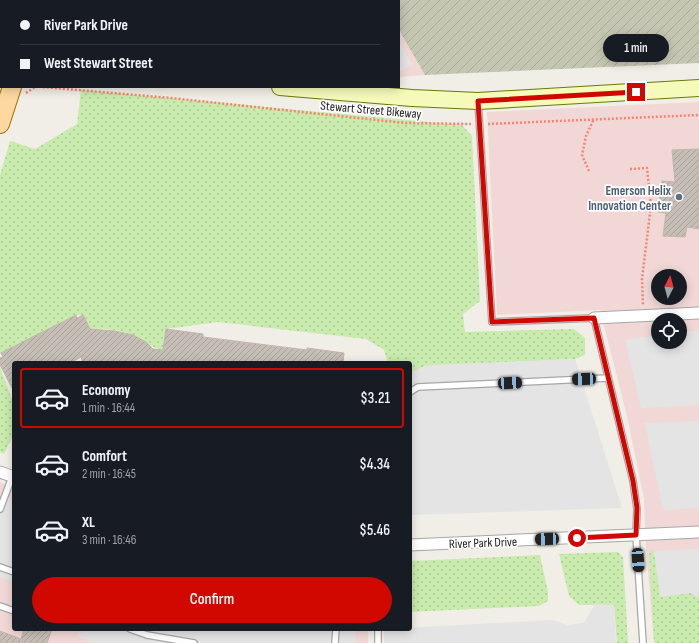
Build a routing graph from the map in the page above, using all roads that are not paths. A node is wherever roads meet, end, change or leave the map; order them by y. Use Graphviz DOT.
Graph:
graph roads {
  1 [pos="12,88"];
  2 [pos="302,88"];
  3 [pos="699,88"];
  4 [pos="345,90"];
  5 [pos="478,101"];
  6 [pos="0,124"];
  7 [pos="699,313"];
  8 [pos="594,318"];
  9 [pos="608,378"];
  10 [pos="412,391"];
  11 [pos="0,472"];
  12 [pos="12,477"];
  13 [pos="12,479"];
  14 [pos="0,509"];
  15 [pos="699,532"];
  16 [pos="636,535"];
  17 [pos="412,545"];
  18 [pos="0,567"];
  19 [pos="12,571"];
  20 [pos="0,606"];
  21 [pos="12,611"];
  22 [pos="136,631"];
  23 [pos="336,631"];
  24 [pos="378,631"];
  25 [pos="194,643"];
  26 [pos="335,643"];
  27 [pos="378,643"];
  28 [pos="643,643"];
  1 -- 6 [label="main road"];
  2 -- 4 [label="main road"];
  3 -- 5 [label="main road"];
  4 -- 5 [label="main road"];
  5 -- 8 [label="lane"];
  7 -- 8 [label="street"];
  8 -- 9 [label="lane"];
  9 -- 10 [label="lane"];
  9 -- 16 [label="lane"];
  11 -- 12 [label="street"];
  13 -- 14 [label="lane"];
  15 -- 16 [label="street, River Park Drive"];
  16 -- 17 [label="street, River Park Drive"];
  16 -- 28 [label="lane"];
  18 -- 19 [label="lane"];
  20 -- 21 [label="lane"];
  22 -- 25 [label="lane"];
  23 -- 26 [label="lane"];
  24 -- 27 [label="lane"];
}
